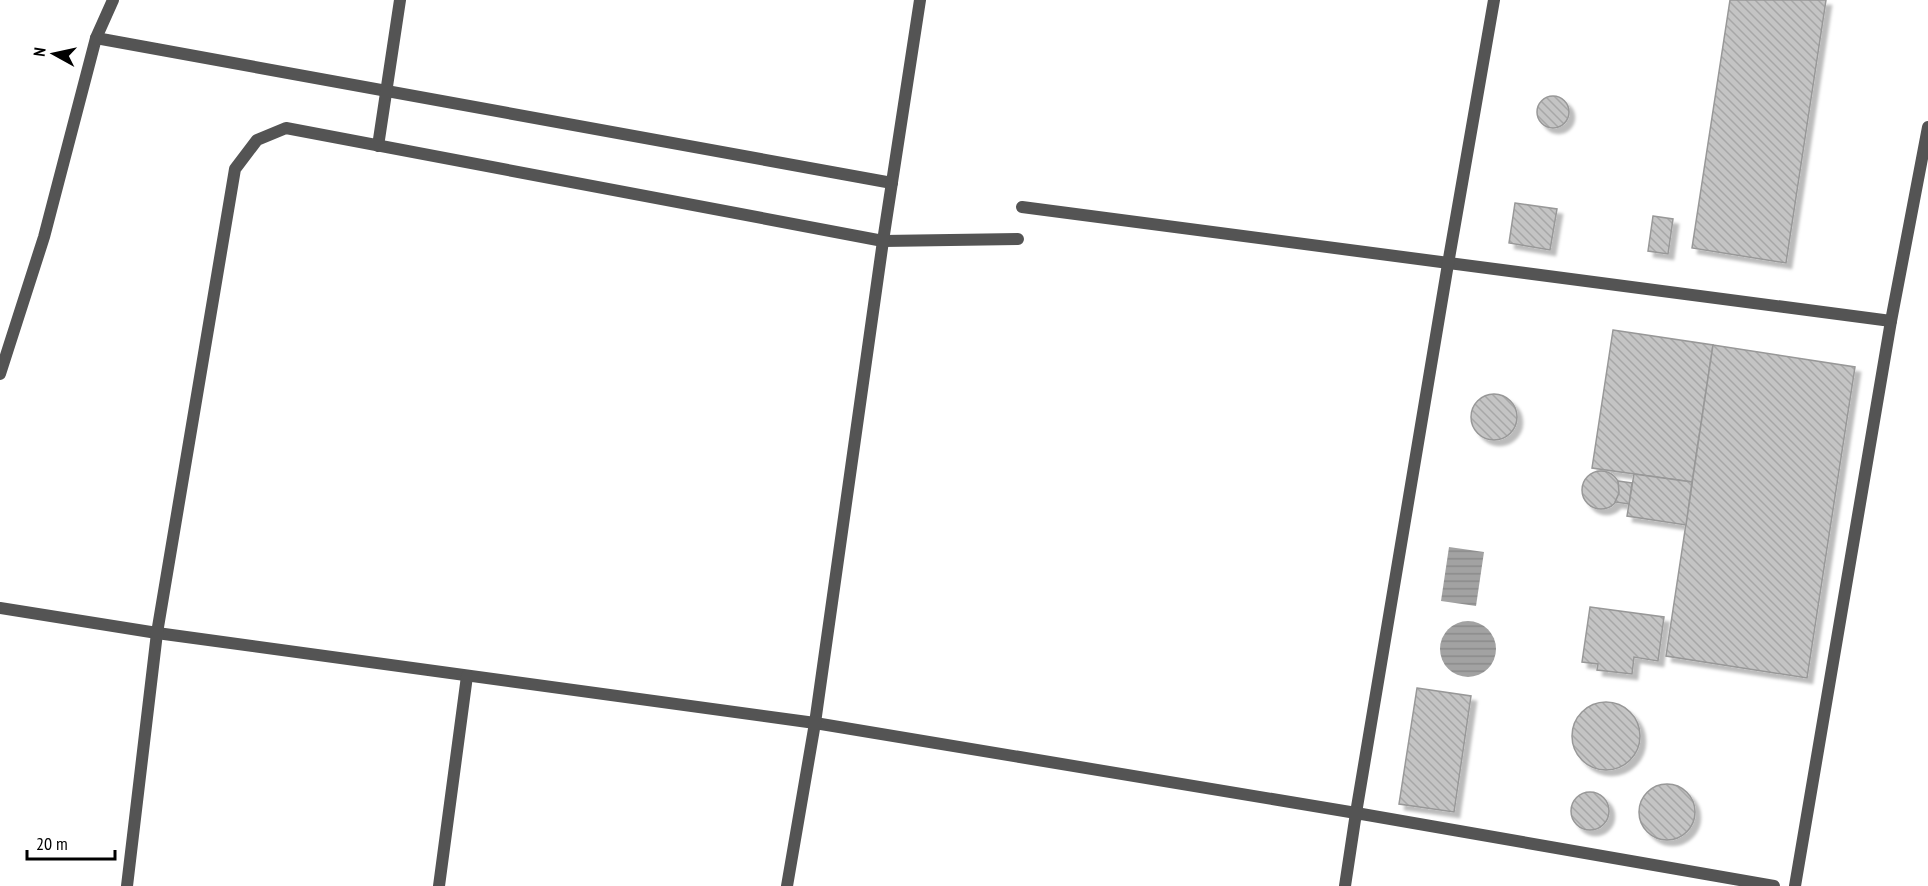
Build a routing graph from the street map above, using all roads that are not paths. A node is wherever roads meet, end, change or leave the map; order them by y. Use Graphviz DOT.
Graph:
graph roads {
  1 [pos="112,0"];
  2 [pos="400,0"];
  3 [pos="920,0"];
  4 [pos="1494,0"];
  5 [pos="96,38"];
  6 [pos="386,91"];
  7 [pos="1928,127"];
  8 [pos="378,146"];
  9 [pos="892,183"];
  10 [pos="1022,207"];
  11 [pos="1018,239"];
  12 [pos="883,241"];
  13 [pos="1448,264"];
  14 [pos="1891,321"];
  15 [pos="0,374"];
  16 [pos="0,608"];
  17 [pos="157,633"];
  18 [pos="467,676"];
  19 [pos="815,723"];
  20 [pos="1356,813"];
  21 [pos="127,886"];
  22 [pos="439,886"];
  23 [pos="787,886"];
  24 [pos="1345,886"];
  25 [pos="1774,886"];
  26 [pos="1795,886"];
  1 -- 5 [label="lane"];
  2 -- 6 [label="lane"];
  3 -- 9 [label="lane"];
  4 -- 13 [label="lane"];
  5 -- 6 [label="lane"];
  5 -- 15 [label="lane"];
  6 -- 8 [label="lane"];
  6 -- 9 [label="lane"];
  7 -- 14 [label="lane"];
  8 -- 12 [label="lane"];
  8 -- 17 [label="lane"];
  9 -- 12 [label="lane"];
  10 -- 13 [label="lane"];
  11 -- 12 [label="lane"];
  12 -- 19 [label="lane"];
  13 -- 14 [label="lane"];
  13 -- 20 [label="lane"];
  14 -- 26 [label="lane"];
  16 -- 17 [label="lane"];
  17 -- 18 [label="lane"];
  17 -- 21 [label="lane"];
  18 -- 19 [label="lane"];
  18 -- 22 [label="lane"];
  19 -- 20 [label="lane"];
  19 -- 23 [label="lane"];
  20 -- 24 [label="lane"];
  20 -- 25 [label="lane"];
}
